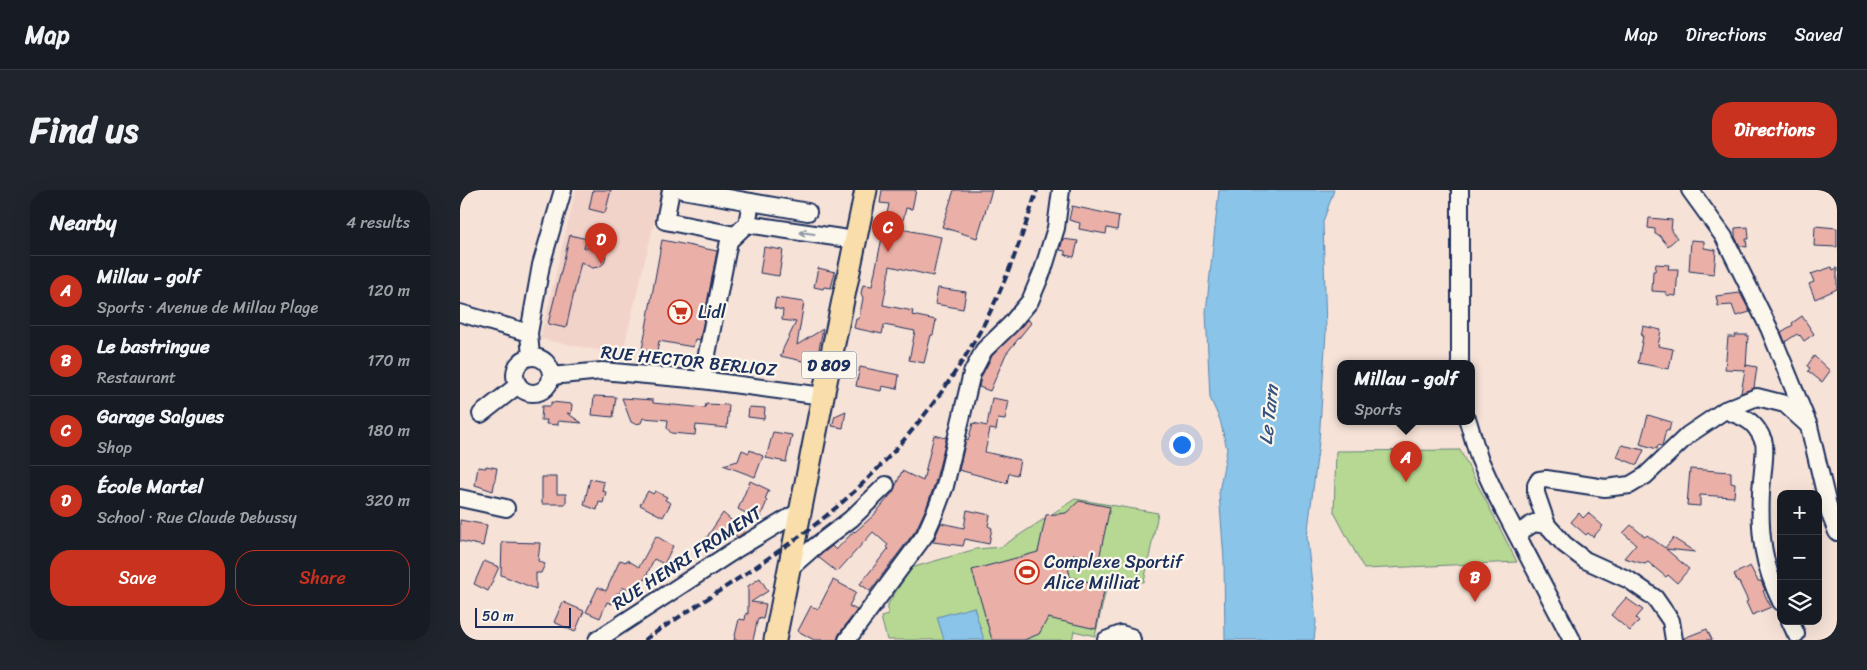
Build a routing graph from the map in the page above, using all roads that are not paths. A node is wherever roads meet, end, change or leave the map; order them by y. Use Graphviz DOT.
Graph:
graph roads {
  1 [pos="563,190"];
  2 [pos="671,190"];
  3 [pos="683,190"];
  4 [pos="866,190"];
  5 [pos="1061,190"];
  6 [pos="1460,190"];
  7 [pos="1690,190"];
  8 [pos="751,202"];
  9 [pos="808,212"];
  10 [pos="747,224"];
  11 [pos="734,236"];
  12 [pos="855,240"];
  13 [pos="460,313"];
  14 [pos="529,333"];
  15 [pos="531,357"];
  16 [pos="1460,360"];
  17 [pos="551,376"];
  18 [pos="702,380"];
  19 [pos="518,385"];
  20 [pos="823,396"];
  21 [pos="1725,410"];
  22 [pos="480,414"];
  23 [pos="1469,425"];
  24 [pos="1809,426"];
  25 [pos="886,485"];
  26 [pos="460,498"];
  27 [pos="506,508"];
  28 [pos="800,511"];
  29 [pos="1547,524"];
  30 [pos="1837,532"];
  31 [pos="1518,534"];
  32 [pos="789,569"];
  33 [pos="1777,594"];
  34 [pos="597,640"];
  35 [pos="775,640"];
  36 [pos="847,640"];
  37 [pos="1106,640"];
  38 [pos="1132,640"];
  39 [pos="1572,640"];
  40 [pos="1674,640"];
  1 -- 14 [label="street"];
  2 -- 11 [label="street"];
  3 -- 8 [label="street"];
  4 -- 12 [label="main road, D 809"];
  5 -- 36 [label="street"];
  6 -- 16 [label="street"];
  7 -- 24 [label="street"];
  8 -- 9 [label="street"];
  8 -- 10 [label="street"];
  10 -- 11 [label="street"];
  12 -- 10 [label="street, one-way"];
  11 -- 18 [label="street"];
  12 -- 20 [label="main road, D 809"];
  13 -- 14 [label="street"];
  14 -- 15 [label="street"];
  15 -- 17 [label="street"];
  15 -- 19 [label="street"];
  17 -- 18 [label="street, RUE HECTOR BERLIOZ"];
  17 -- 19 [label="street"];
  18 -- 20 [label="street, RUE HECTOR BERLIOZ"];
  19 -- 22 [label="street"];
  20 -- 28 [label="main road, D 809"];
  21 -- 24 [label="street"];
  21 -- 29 [label="street"];
  21 -- 33 [label="street"];
  23 -- 31 [label="street"];
  24 -- 30 [label="street"];
  25 -- 32 [label="street"];
  26 -- 27 [label="street"];
  28 -- 32 [label="main road, D 809"];
  28 -- 34 [label="street, RUE HENRI FROMENT"];
  29 -- 31 [label="street"];
  29 -- 40 [label="street"];
  31 -- 39 [label="street"];
  32 -- 35 [label="main road, D 809"];
  37 -- 38 [label="street"];
}
